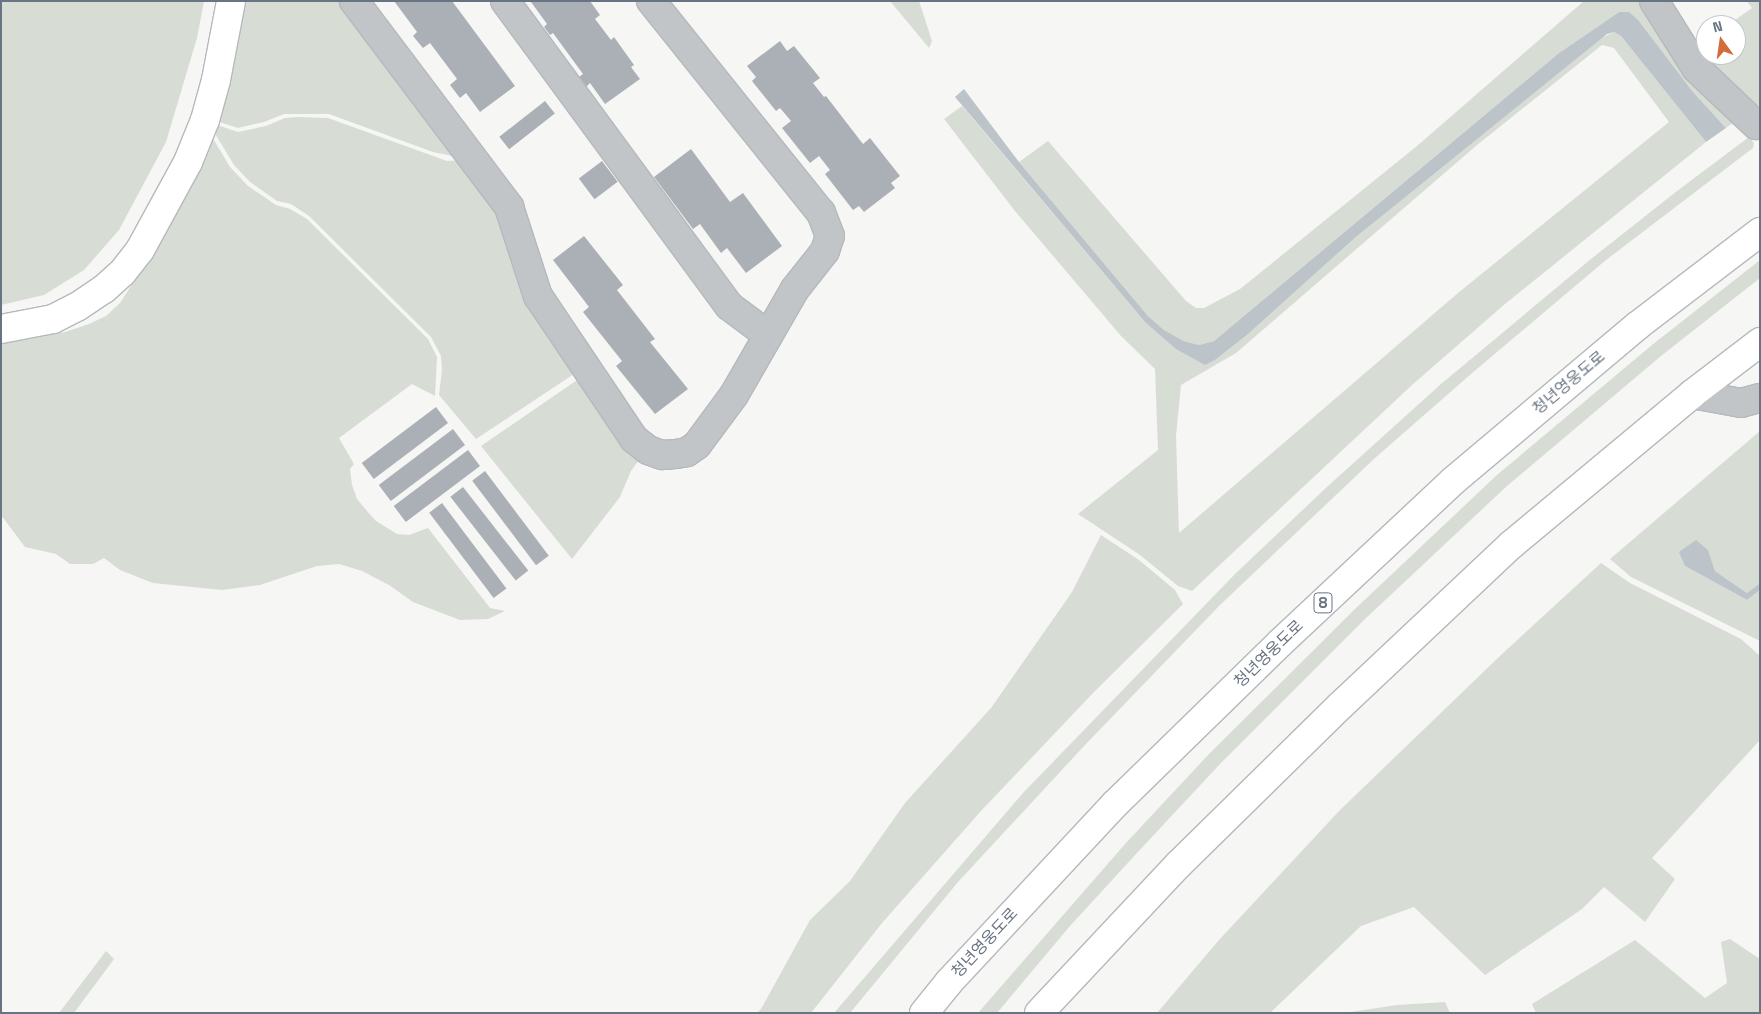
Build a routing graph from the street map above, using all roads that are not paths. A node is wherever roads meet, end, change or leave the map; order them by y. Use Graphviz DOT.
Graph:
graph roads {
  1 [pos="231,1"];
  2 [pos="354,1"];
  3 [pos="505,1"];
  4 [pos="651,1"];
  5 [pos="1654,1"];
  6 [pos="1756,125"];
  7 [pos="1760,232"];
  8 [pos="1,329"];
  9 [pos="768,336"];
  10 [pos="1760,342"];
  11 [pos="1692,394"];
  12 [pos="1760,398"];
  13 [pos="924,1013"];
  14 [pos="1039,1013"];
  1 -- 8 [label="main road"];
  2 -- 9 [label="street"];
  3 -- 9 [label="street"];
  4 -- 9 [label="street"];
  5 -- 6 [label="street"];
  7 -- 13 [label="main road, 청년영웅도로 / 8"];
  10 -- 11 [label="main road"];
  11 -- 12 [label="street"];
  11 -- 14 [label="main road"];
}
